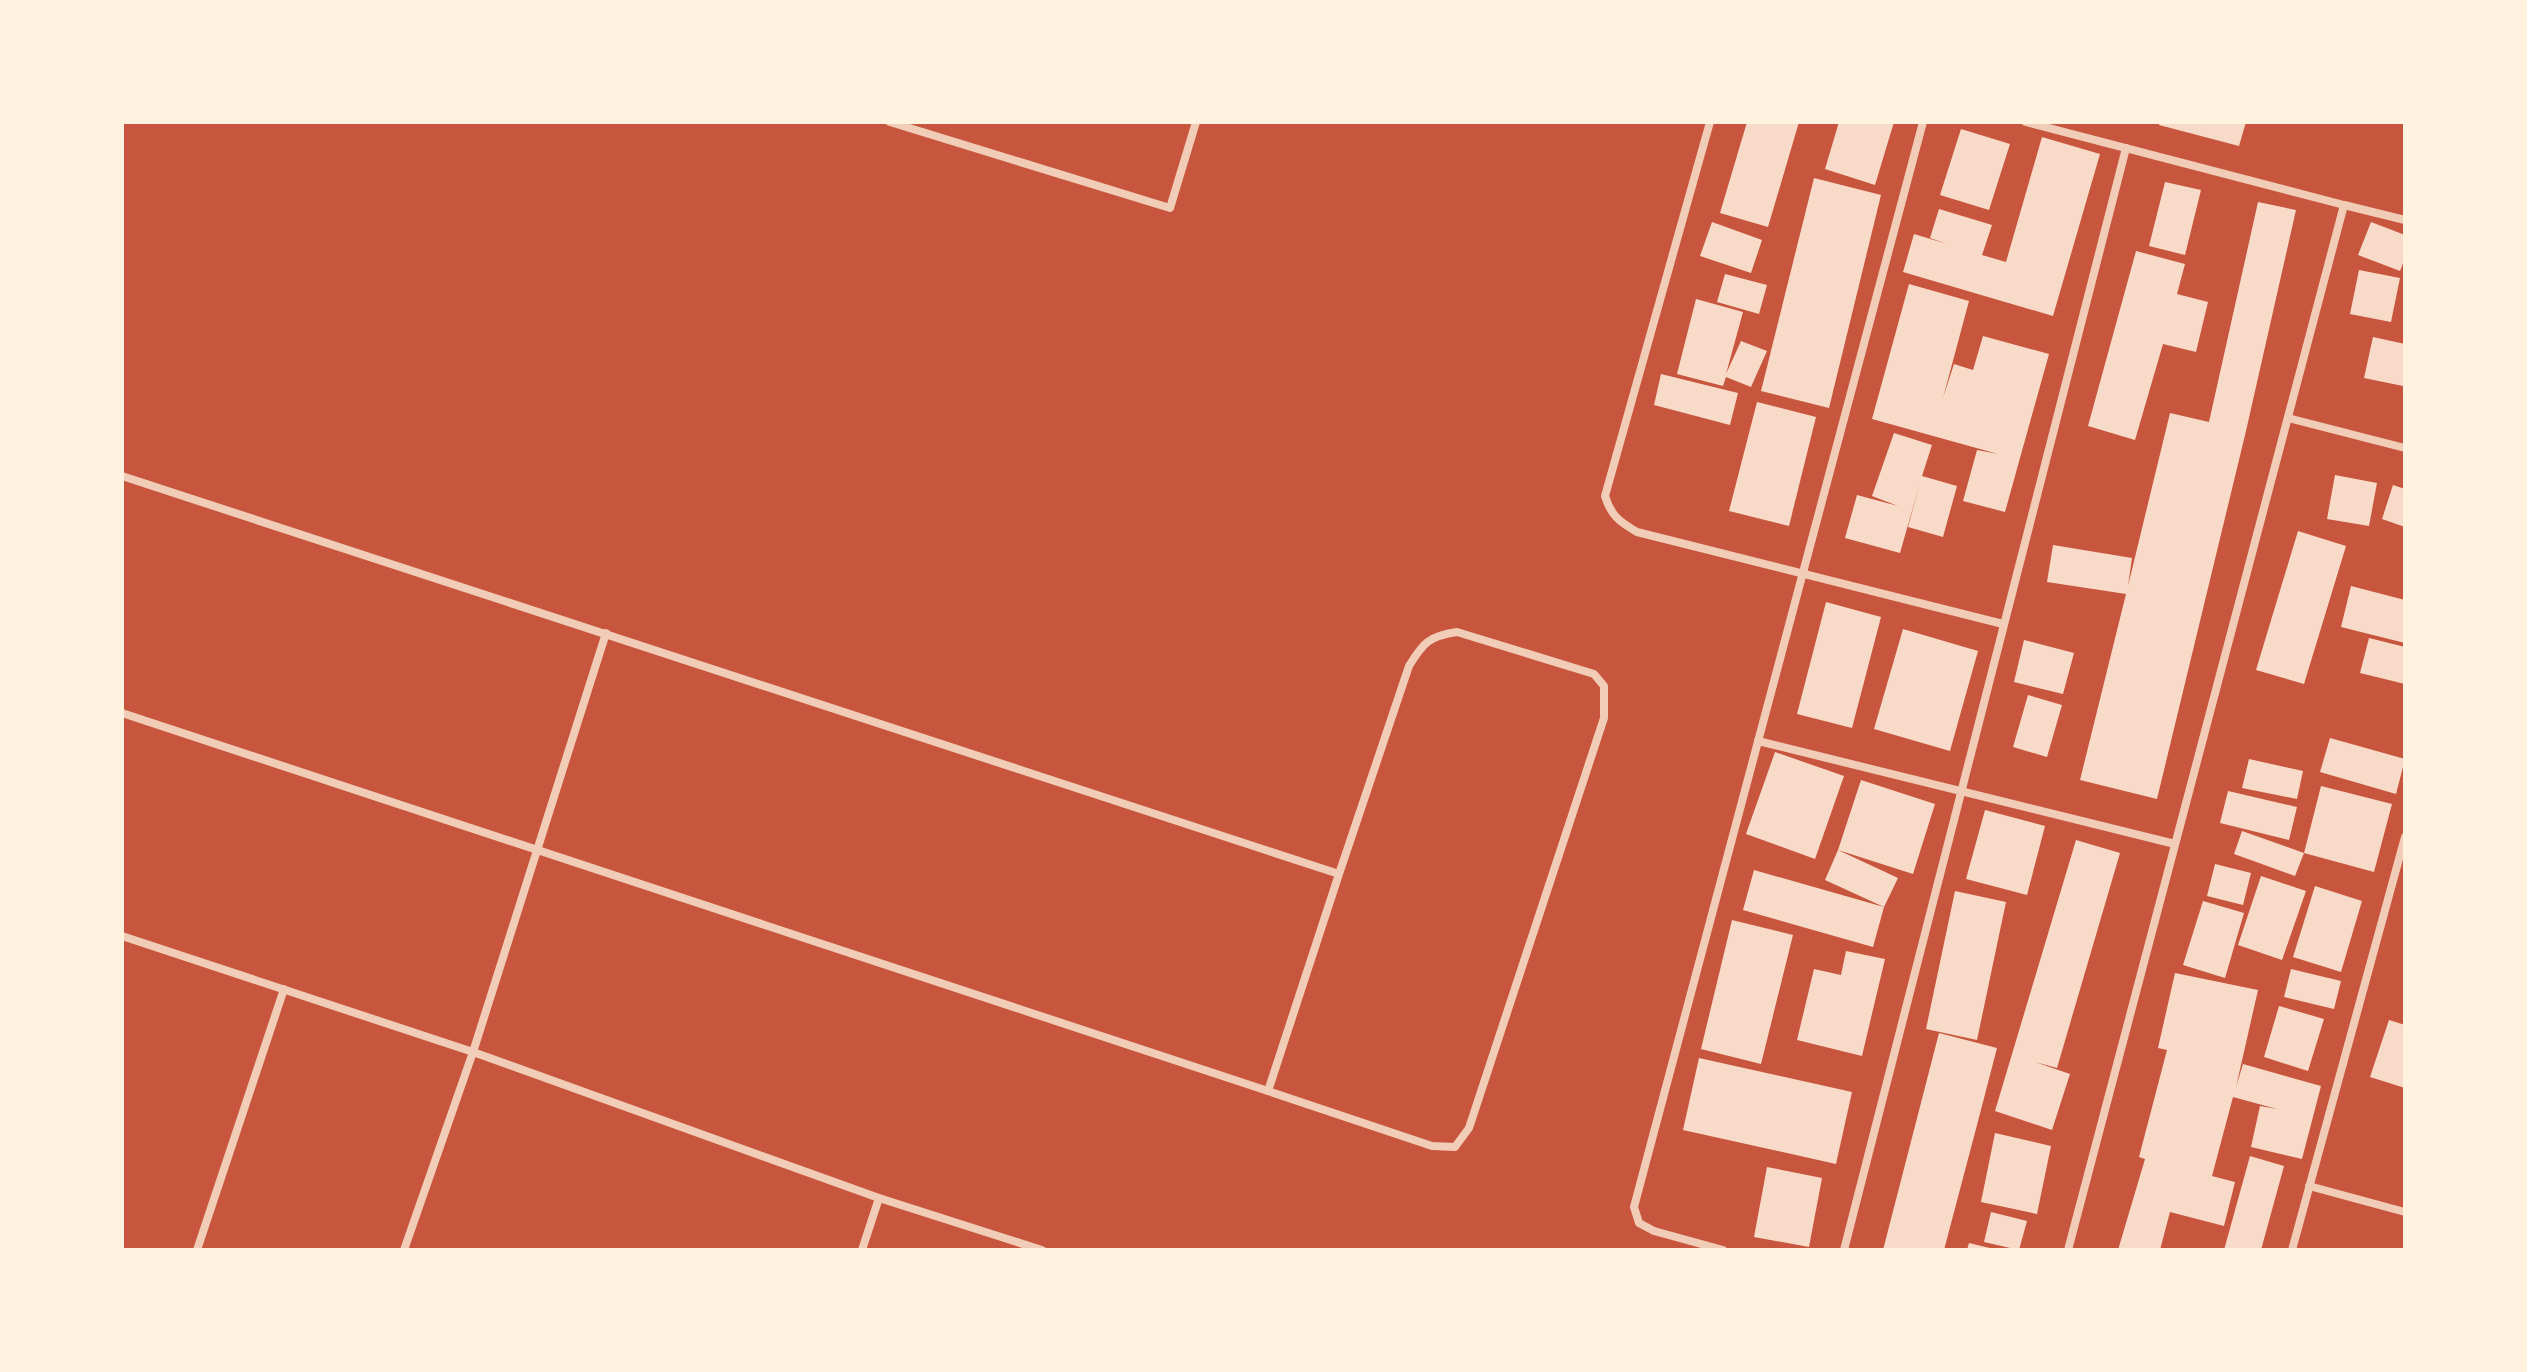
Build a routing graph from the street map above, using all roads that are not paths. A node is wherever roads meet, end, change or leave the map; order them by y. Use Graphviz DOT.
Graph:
graph roads {
  1 [pos="890,122"];
  2 [pos="1196,122"];
  3 [pos="1710,122"];
  4 [pos="1923,122"];
  5 [pos="2026,122"];
  6 [pos="2126,148"];
  7 [pos="2344,205"];
  8 [pos="2405,220"];
  9 [pos="2288,418"];
  10 [pos="2405,448"];
  11 [pos="122,476"];
  12 [pos="1801,574"];
  13 [pos="2003,624"];
  14 [pos="606,633"];
  15 [pos="122,713"];
  16 [pos="1758,741"];
  17 [pos="1960,792"];
  18 [pos="2405,837"];
  19 [pos="2175,844"];
  20 [pos="537,850"];
  21 [pos="1339,874"];
  22 [pos="122,936"];
  23 [pos="284,989"];
  24 [pos="473,1052"];
  25 [pos="1268,1091"];
  26 [pos="2309,1186"];
  27 [pos="879,1198"];
  28 [pos="2405,1212"];
  29 [pos="197,1250"];
  30 [pos="404,1250"];
  31 [pos="862,1250"];
  32 [pos="1042,1250"];
  33 [pos="1723,1250"];
  34 [pos="1844,1250"];
  35 [pos="2068,1250"];
  36 [pos="2292,1250"];
  1 -- 2 [label="street"];
  3 -- 12 [label="street"];
  4 -- 12 [label="street"];
  5 -- 6 [label="street"];
  6 -- 7 [label="street"];
  6 -- 13 [label="street"];
  7 -- 8 [label="street"];
  7 -- 9 [label="street"];
  9 -- 10 [label="street"];
  9 -- 19 [label="street"];
  11 -- 14 [label="street"];
  12 -- 13 [label="street"];
  12 -- 16 [label="street"];
  13 -- 17 [label="street"];
  14 -- 20 [label="street"];
  14 -- 21 [label="street"];
  15 -- 20 [label="street"];
  16 -- 17 [label="street"];
  16 -- 33 [label="street"];
  17 -- 19 [label="street"];
  17 -- 34 [label="street"];
  18 -- 26 [label="street"];
  19 -- 35 [label="street"];
  20 -- 24 [label="street"];
  20 -- 25 [label="street"];
  21 -- 25 [label="street"];
  21 -- 25 [label="street"];
  22 -- 23 [label="street"];
  23 -- 24 [label="street"];
  23 -- 29 [label="street"];
  24 -- 27 [label="street"];
  24 -- 30 [label="street"];
  26 -- 28 [label="street"];
  26 -- 36 [label="street"];
  27 -- 31 [label="street"];
  27 -- 32 [label="street"];
}
